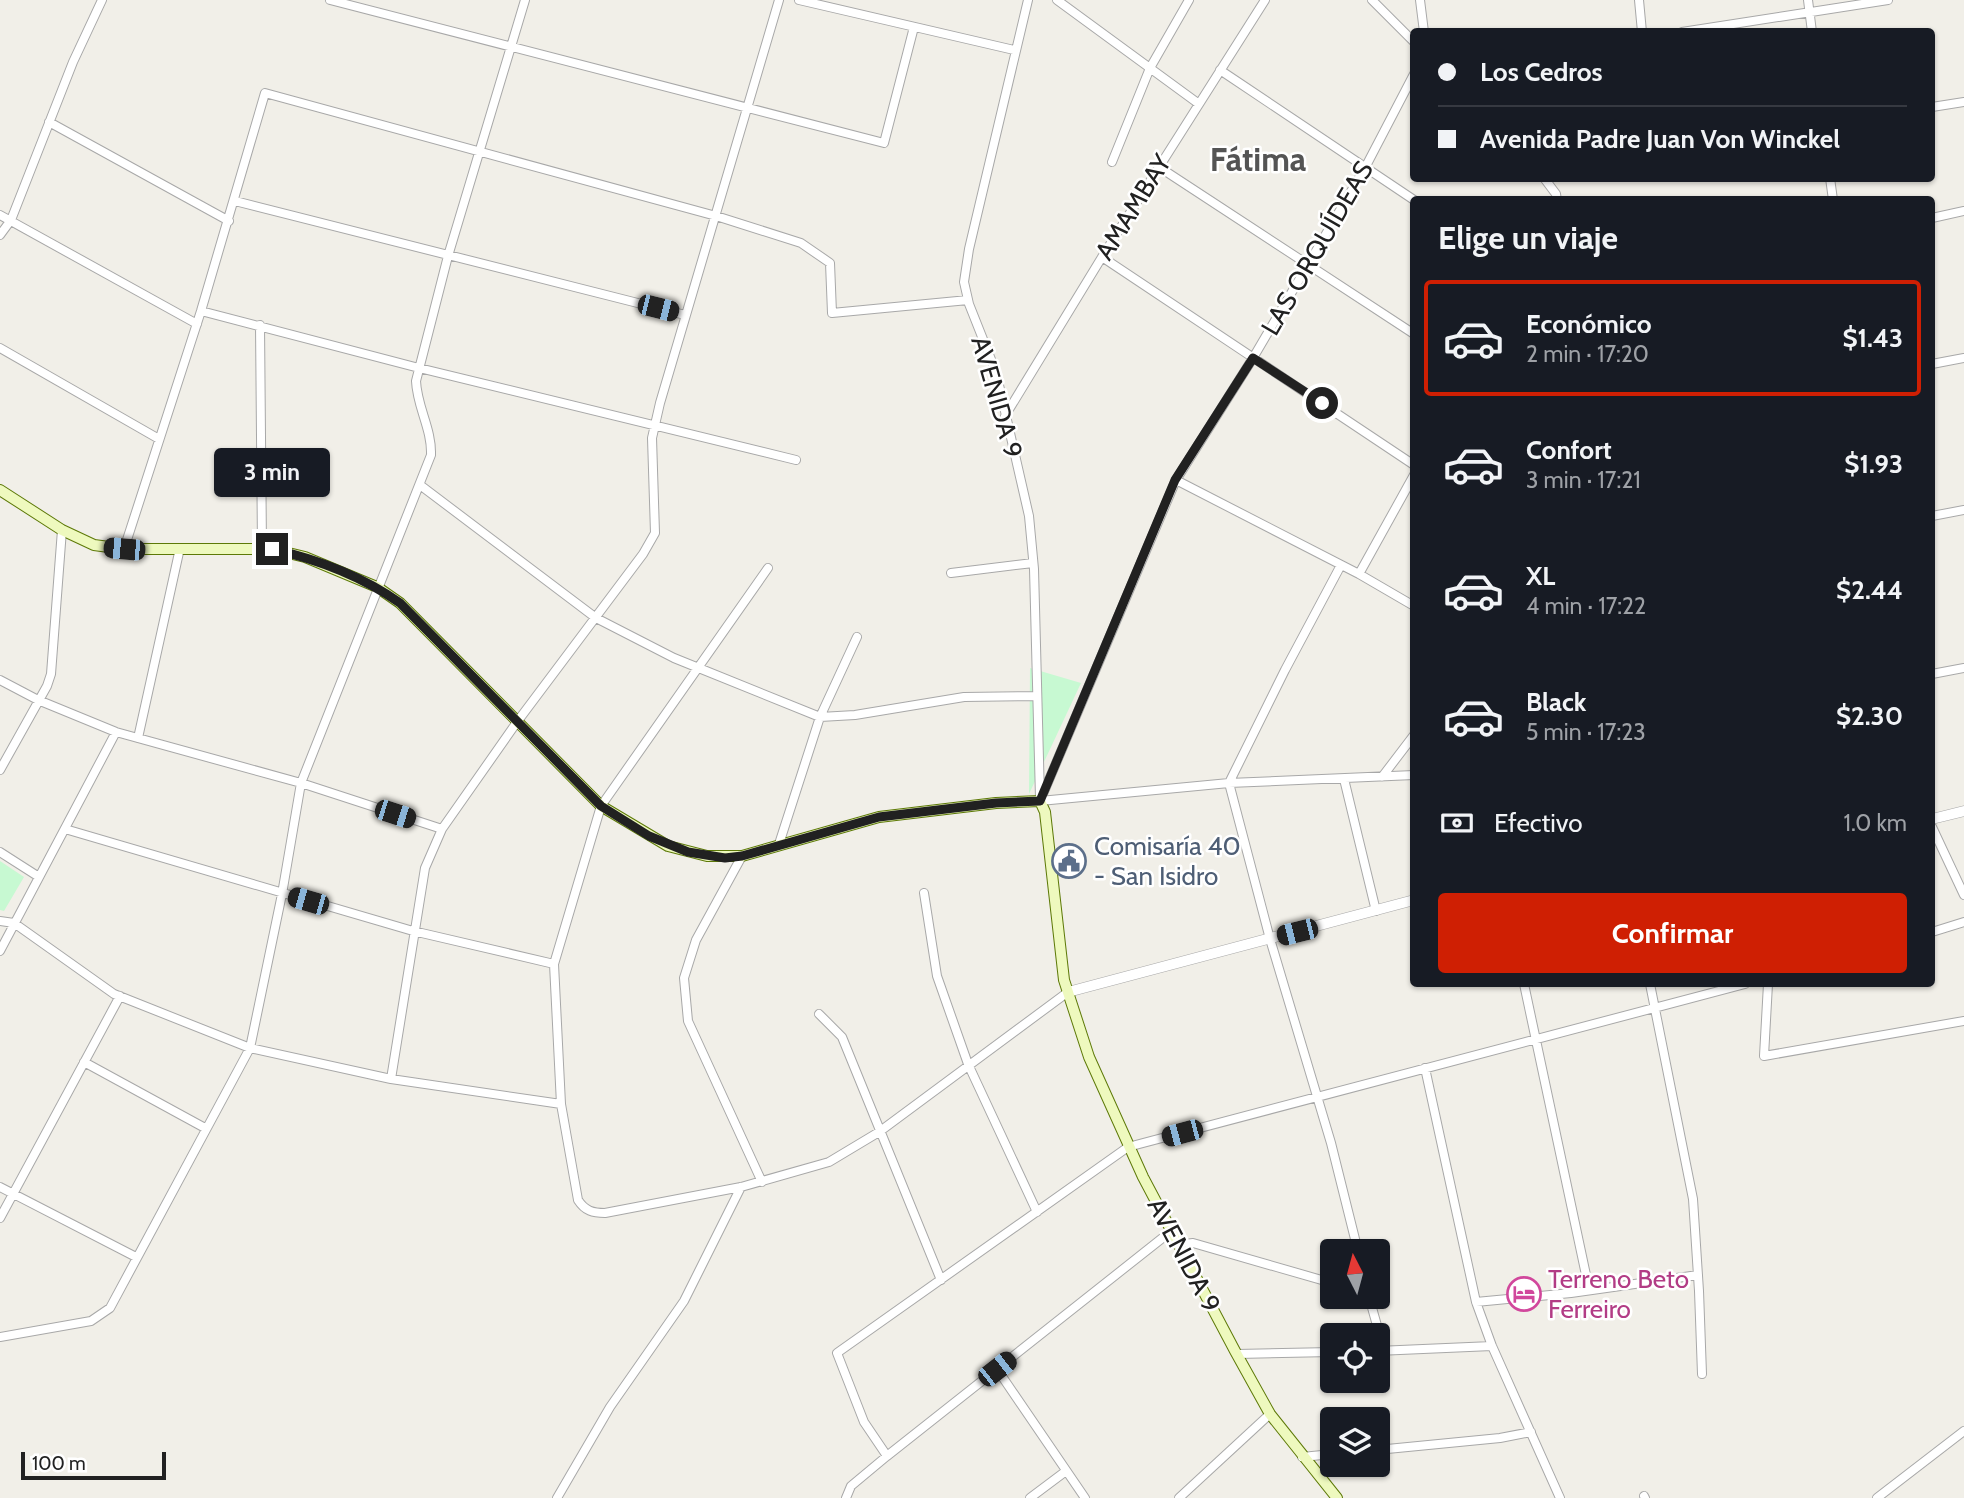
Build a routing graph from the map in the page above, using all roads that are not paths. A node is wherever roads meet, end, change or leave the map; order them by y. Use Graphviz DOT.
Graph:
graph roads {
  1 [pos="102,0"];
  2 [pos="330,0"];
  3 [pos="524,0"];
  4 [pos="779,0"];
  5 [pos="799,0"];
  6 [pos="1028,0"];
  7 [pos="1057,0"];
  8 [pos="1189,0"];
  9 [pos="1265,0"];
  10 [pos="1372,0"];
  11 [pos="1420,0"];
  12 [pos="1639,0"];
  13 [pos="1808,0"];
  14 [pos="1888,0"];
  15 [pos="1810,12"];
  16 [pos="914,27"];
  17 [pos="1424,28"];
  18 [pos="1642,28"];
  19 [pos="1708,28"];
  20 [pos="1812,28"];
  21 [pos="1410,38"];
  22 [pos="511,45"];
  23 [pos="1014,50"];
  24 [pos="1150,68"];
  25 [pos="1220,70"];
  26 [pos="1410,82"];
  27 [pos="1964,102"];
  28 [pos="1199,104"];
  29 [pos="749,107"];
  30 [pos="1935,107"];
  31 [pos="49,122"];
  32 [pos="480,152"];
  33 [pos="1112,162"];
  34 [pos="1366,166"];
  35 [pos="1159,167"];
  36 [pos="1410,197"];
  37 [pos="235,201"];
  38 [pos="1964,211"];
  39 [pos="0,215"];
  40 [pos="716,216"];
  41 [pos="1935,217"];
  42 [pos="11,220"];
  43 [pos="229,221"];
  44 [pos="0,235"];
  45 [pos="448,256"];
  46 [pos="1102,257"];
  47 [pos="1307,265"];
  48 [pos="968,300"];
  49 [pos="201,311"];
  50 [pos="684,315"];
  51 [pos="197,324"];
  52 [pos="260,325"];
  53 [pos="1410,331"];
  54 [pos="0,348"];
  55 [pos="1253,358"];
  56 [pos="1964,358"];
  57 [pos="1935,363"];
  58 [pos="419,368"];
  59 [pos="1005,416"];
  60 [pos="655,424"];
  61 [pos="159,439"];
  62 [pos="796,460"];
  63 [pos="1410,461"];
  64 [pos="1175,480"];
  65 [pos="1410,482"];
  66 [pos="420,485"];
  67 [pos="0,490"];
  68 [pos="1964,510"];
  69 [pos="1935,515"];
  70 [pos="62,530"];
  71 [pos="180,548"];
  72 [pos="262,548"];
  73 [pos="124,549"];
  74 [pos="1034,563"];
  75 [pos="1342,565"];
  76 [pos="768,568"];
  77 [pos="951,573"];
  78 [pos="1359,574"];
  79 [pos="377,587"];
  80 [pos="1410,604"];
  81 [pos="596,618"];
  82 [pos="857,637"];
  83 [pos="698,668"];
  84 [pos="1964,668"];
  85 [pos="1935,673"];
  86 [pos="0,680"];
  87 [pos="1037,696"];
  88 [pos="38,700"];
  89 [pos="820,716"];
  90 [pos="517,722"];
  91 [pos="116,732"];
  92 [pos="138,738"];
  93 [pos="1410,740"];
  94 [pos="0,770"];
  95 [pos="1410,775"];
  96 [pos="1382,777"];
  97 [pos="1344,779"];
  98 [pos="301,783"];
  99 [pos="1229,783"];
  100 [pos="1040,801"];
  101 [pos="601,806"];
  102 [pos="1964,811"];
  103 [pos="1935,818"];
  104 [pos="65,829"];
  105 [pos="442,829"];
  106 [pos="1935,833"];
  107 [pos="779,844"];
  108 [pos="0,852"];
  109 [pos="742,856"];
  110 [pos="39,877"];
  111 [pos="924,893"];
  112 [pos="282,894"];
  113 [pos="1964,895"];
  114 [pos="1410,902"];
  115 [pos="1376,911"];
  116 [pos="0,921"];
  117 [pos="1964,922"];
  118 [pos="14,923"];
  119 [pos="413,931"];
  120 [pos="1935,931"];
  121 [pos="1270,939"];
  122 [pos="0,950"];
  123 [pos="554,964"];
  124 [pos="1525,987"];
  125 [pos="1650,987"];
  126 [pos="1734,987"];
  127 [pos="1768,987"];
  128 [pos="1068,992"];
  129 [pos="120,996"];
  130 [pos="1654,1008"];
  131 [pos="818,1014"];
  132 [pos="1964,1021"];
  133 [pos="1535,1037"];
  134 [pos="250,1048"];
  135 [pos="84,1062"];
  136 [pos="968,1064"];
  137 [pos="1424,1068"];
  138 [pos="391,1079"];
  139 [pos="1316,1097"];
  140 [pos="561,1104"];
  141 [pos="205,1128"];
  142 [pos="879,1132"];
  143 [pos="1128,1147"];
  144 [pos="762,1182"];
  145 [pos="0,1187"];
  146 [pos="741,1187"];
  147 [pos="13,1194"];
  148 [pos="1037,1212"];
  149 [pos="0,1218"];
  150 [pos="1170,1232"];
  151 [pos="1355,1239"];
  152 [pos="1177,1245"];
  153 [pos="136,1257"];
  154 [pos="1698,1275"];
  155 [pos="941,1280"];
  156 [pos="1320,1280"];
  157 [pos="1589,1289"];
  158 [pos="1476,1302"];
  159 [pos="0,1337"];
  160 [pos="1492,1346"];
  161 [pos="1390,1350"];
  162 [pos="1320,1352"];
  163 [pos="1237,1354"];
  164 [pos="997,1369"];
  165 [pos="1702,1374"];
  166 [pos="1270,1414"];
  167 [pos="1964,1431"];
  168 [pos="1531,1432"];
  169 [pos="1390,1449"];
  170 [pos="1320,1455"];
  171 [pos="887,1456"];
  172 [pos="1302,1457"];
  173 [pos="1066,1471"];
  174 [pos="557,1498"];
  175 [pos="846,1498"];
  176 [pos="1030,1498"];
  177 [pos="1085,1498"];
  178 [pos="1179,1498"];
  179 [pos="1337,1498"];
  180 [pos="1560,1498"];
  181 [pos="1877,1498"];
  1 -- 31 [label="street"];
  2 -- 22 [label="street"];
  3 -- 22 [label="street"];
  4 -- 29 [label="street"];
  5 -- 16 [label="street"];
  6 -- 23 [label="street, AVENIDA 9"];
  7 -- 24 [label="street"];
  8 -- 24 [label="street"];
  9 -- 25 [label="street, AMAMBAY"];
  10 -- 21 [label="street"];
  11 -- 17 [label="street"];
  12 -- 18 [label="street"];
  13 -- 15 [label="street"];
  14 -- 15 [label="street"];
  15 -- 19 [label="street"];
  15 -- 20 [label="street"];
  16 -- 23 [label="street"];
  16 -- 29 [label="street"];
  22 -- 29 [label="street"];
  22 -- 32 [label="street"];
  23 -- 48 [label="street, AVENIDA 9"];
  24 -- 28 [label="street"];
  24 -- 33 [label="street"];
  25 -- 28 [label="street, AMAMBAY"];
  25 -- 34 [label="street"];
  26 -- 34 [label="street, LAS ORQUÍDEAS"];
  27 -- 30 [label="street"];
  28 -- 35 [label="street, AMAMBAY"];
  29 -- 40 [label="street"];
  31 -- 42 [label="street"];
  31 -- 43 [label="street"];
  32 -- 37 [label="street"];
  32 -- 40 [label="street"];
  32 -- 45 [label="street"];
  34 -- 36 [label="street"];
  34 -- 47 [label="street, LAS ORQUÍDEAS"];
  35 -- 46 [label="street, AMAMBAY"];
  35 -- 47 [label="street"];
  37 -- 43 [label="street"];
  37 -- 45 [label="street"];
  38 -- 41 [label="street"];
  39 -- 42 [label="street"];
  40 -- 48 [label="street"];
  40 -- 50 [label="street"];
  42 -- 44 [label="street"];
  42 -- 51 [label="street"];
  43 -- 49 [label="street"];
  45 -- 50 [label="street"];
  45 -- 58 [label="street"];
  46 -- 55 [label="street"];
  46 -- 59 [label="street, AMAMBAY"];
  47 -- 53 [label="street"];
  47 -- 55 [label="street, LAS ORQUÍDEAS"];
  48 -- 59 [label="street, AVENIDA 9"];
  49 -- 51 [label="street"];
  49 -- 52 [label="street"];
  50 -- 60 [label="street"];
  51 -- 61 [label="street"];
  52 -- 58 [label="street"];
  52 -- 72 [label="street"];
  54 -- 61 [label="street"];
  55 -- 63 [label="street"];
  55 -- 64 [label="street, LAS ORQUÍDEAS"];
  56 -- 57 [label="street"];
  58 -- 60 [label="street"];
  58 -- 66 [label="street"];
  59 -- 74 [label="street, AVENIDA 9"];
  60 -- 62 [label="street"];
  60 -- 81 [label="street"];
  61 -- 73 [label="street"];
  64 -- 75 [label="street"];
  64 -- 100 [label="street, LAS ORQUÍDEAS"];
  65 -- 78 [label="street"];
  66 -- 79 [label="street"];
  66 -- 81 [label="street"];
  67 -- 70 [label="main road"];
  68 -- 69 [label="street"];
  70 -- 73 [label="main road"];
  70 -- 88 [label="street"];
  71 -- 72 [label="main road"];
  71 -- 73 [label="main road"];
  71 -- 92 [label="street"];
  72 -- 79 [label="main road"];
  74 -- 77 [label="street"];
  74 -- 87 [label="street, AVENIDA 9"];
  75 -- 78 [label="street"];
  75 -- 99 [label="street"];
  76 -- 83 [label="street"];
  78 -- 80 [label="street"];
  79 -- 90 [label="main road"];
  79 -- 98 [label="street"];
  81 -- 83 [label="street"];
  81 -- 90 [label="street"];
  82 -- 89 [label="street"];
  83 -- 89 [label="street"];
  83 -- 101 [label="street"];
  84 -- 85 [label="street"];
  86 -- 88 [label="street"];
  87 -- 89 [label="street"];
  87 -- 100 [label="street, AVENIDA 9"];
  88 -- 91 [label="street"];
  88 -- 94 [label="street"];
  89 -- 107 [label="street"];
  90 -- 101 [label="main road"];
  90 -- 105 [label="street"];
  91 -- 92 [label="street"];
  91 -- 104 [label="street"];
  92 -- 98 [label="street"];
  93 -- 96 [label="street"];
  95 -- 96 [label="street"];
  96 -- 97 [label="street"];
  97 -- 99 [label="street"];
  97 -- 115 [label="street"];
  98 -- 105 [label="street"];
  98 -- 112 [label="street"];
  99 -- 100 [label="street"];
  99 -- 121 [label="street"];
  100 -- 107 [label="main road"];
  100 -- 128 [label="main road, AVENIDA 9"];
  101 -- 109 [label="main road"];
  101 -- 123 [label="street"];
  102 -- 103 [label="street"];
  104 -- 110 [label="street"];
  104 -- 112 [label="street"];
  105 -- 119 [label="street"];
  106 -- 113 [label="street"];
  107 -- 109 [label="main road"];
  108 -- 110 [label="street"];
  109 -- 144 [label="street"];
  110 -- 118 [label="street"];
  111 -- 136 [label="street"];
  112 -- 119 [label="street"];
  112 -- 134 [label="street"];
  114 -- 115 [label="street"];
  115 -- 121 [label="street"];
  116 -- 118 [label="street"];
  117 -- 120 [label="street"];
  118 -- 122 [label="street"];
  118 -- 129 [label="street"];
  119 -- 123 [label="street"];
  119 -- 138 [label="street"];
  121 -- 128 [label="street"];
  121 -- 139 [label="street"];
  123 -- 140 [label="street"];
  124 -- 133 [label="street"];
  125 -- 130 [label="street"];
  126 -- 130 [label="street"];
  127 -- 132 [label="street"];
  128 -- 136 [label="street"];
  128 -- 143 [label="main road, AVENIDA 9"];
  129 -- 134 [label="street"];
  129 -- 135 [label="street"];
  130 -- 133 [label="street"];
  130 -- 154 [label="street"];
  131 -- 142 [label="street"];
  133 -- 137 [label="street"];
  133 -- 157 [label="street"];
  134 -- 138 [label="street"];
  134 -- 141 [label="street"];
  135 -- 141 [label="street"];
  135 -- 147 [label="street"];
  136 -- 142 [label="street"];
  136 -- 148 [label="street"];
  137 -- 139 [label="street"];
  137 -- 158 [label="street"];
  138 -- 140 [label="street"];
  139 -- 143 [label="street"];
  139 -- 151 [label="street"];
  140 -- 146 [label="street"];
  141 -- 153 [label="street"];
  142 -- 144 [label="street"];
  142 -- 155 [label="street"];
  143 -- 148 [label="street"];
  143 -- 150 [label="main road, AVENIDA 9"];
  144 -- 146 [label="street"];
  145 -- 147 [label="street"];
  146 -- 174 [label="street"];
  147 -- 149 [label="street"];
  147 -- 153 [label="street"];
  148 -- 155 [label="street"];
  150 -- 152 [label="main road, AVENIDA 9"];
  150 -- 164 [label="street"];
  152 -- 156 [label="street"];
  152 -- 163 [label="main road, AVENIDA 9"];
  153 -- 159 [label="street"];
  154 -- 157 [label="street"];
  154 -- 165 [label="street"];
  155 -- 171 [label="street"];
  157 -- 158 [label="street"];
  158 -- 160 [label="street"];
  160 -- 161 [label="street"];
  160 -- 168 [label="street"];
  162 -- 163 [label="street"];
  163 -- 166 [label="main road, AVENIDA 9"];
  164 -- 171 [label="street"];
  164 -- 173 [label="street"];
  166 -- 172 [label="main road, AVENIDA 9"];
  166 -- 178 [label="street"];
  167 -- 181 [label="street"];
  168 -- 169 [label="street"];
  168 -- 180 [label="street"];
  170 -- 172 [label="street"];
  171 -- 175 [label="street"];
  172 -- 179 [label="main road, AVENIDA 9"];
  173 -- 176 [label="street"];
  173 -- 177 [label="street"];
}
